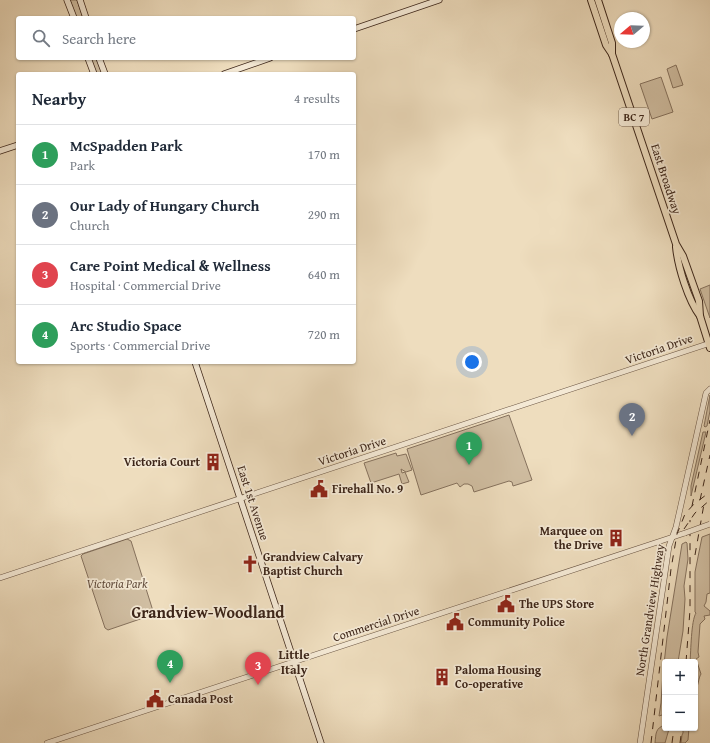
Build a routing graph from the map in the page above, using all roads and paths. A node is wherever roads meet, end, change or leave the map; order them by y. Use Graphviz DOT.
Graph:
graph roads {
  1 [pos="68,0"];
  2 [pos="80,0"];
  3 [pos="439,0"];
  4 [pos="590,0"];
  5 [pos="598,0"];
  6 [pos="73,16"];
  7 [pos="85,16"];
  8 [pos="356,28"];
  9 [pos="612,54"];
  10 [pos="89,60"];
  11 [pos="100,60"];
  12 [pos="264,60"];
  13 [pos="93,72"];
  14 [pos="104,72"];
  15 [pos="230,72"];
  16 [pos="16,146"];
  17 [pos="0,151"];
  18 [pos="709,345"];
  19 [pos="196,364"];
  20 [pos="710,389"];
  21 [pos="240,498"];
  22 [pos="710,524"];
  23 [pos="672,537"];
  24 [pos="0,578"];
  25 [pos="294,662"];
  26 [pos="48,743"];
  27 [pos="321,743"];
  28 [pos="640,743"];
  1 -- 6 [label="main road"];
  2 -- 7 [label="main road"];
  3 -- 8 [label="main road"];
  4 -- 9 [label="main road, East Broadway / BC 7"];
  5 -- 9 [label="main road, East Broadway / BC 7"];
  9 -- 18 [label="main road, East Broadway / BC 7"];
  10 -- 13 [label="main road"];
  11 -- 14 [label="main road"];
  12 -- 15 [label="main road"];
  16 -- 17 [label="main road"];
  18 -- 21 [label="street, Victoria Drive"];
  19 -- 21 [label="main road, East 1st Avenue"];
  20 -- 23 [label="street, North Grandview Highway"];
  21 -- 24 [label="street, Victoria Drive"];
  21 -- 25 [label="main road, East 1st Avenue"];
  22 -- 23 [label="street, Commercial Drive, bridge"];
  23 -- 25 [label="street, Commercial Drive"];
  23 -- 28 [label="street, North Grandview Highway"];
  25 -- 26 [label="street, Commercial Drive"];
  25 -- 27 [label="main road, East 1st Avenue"];
}
